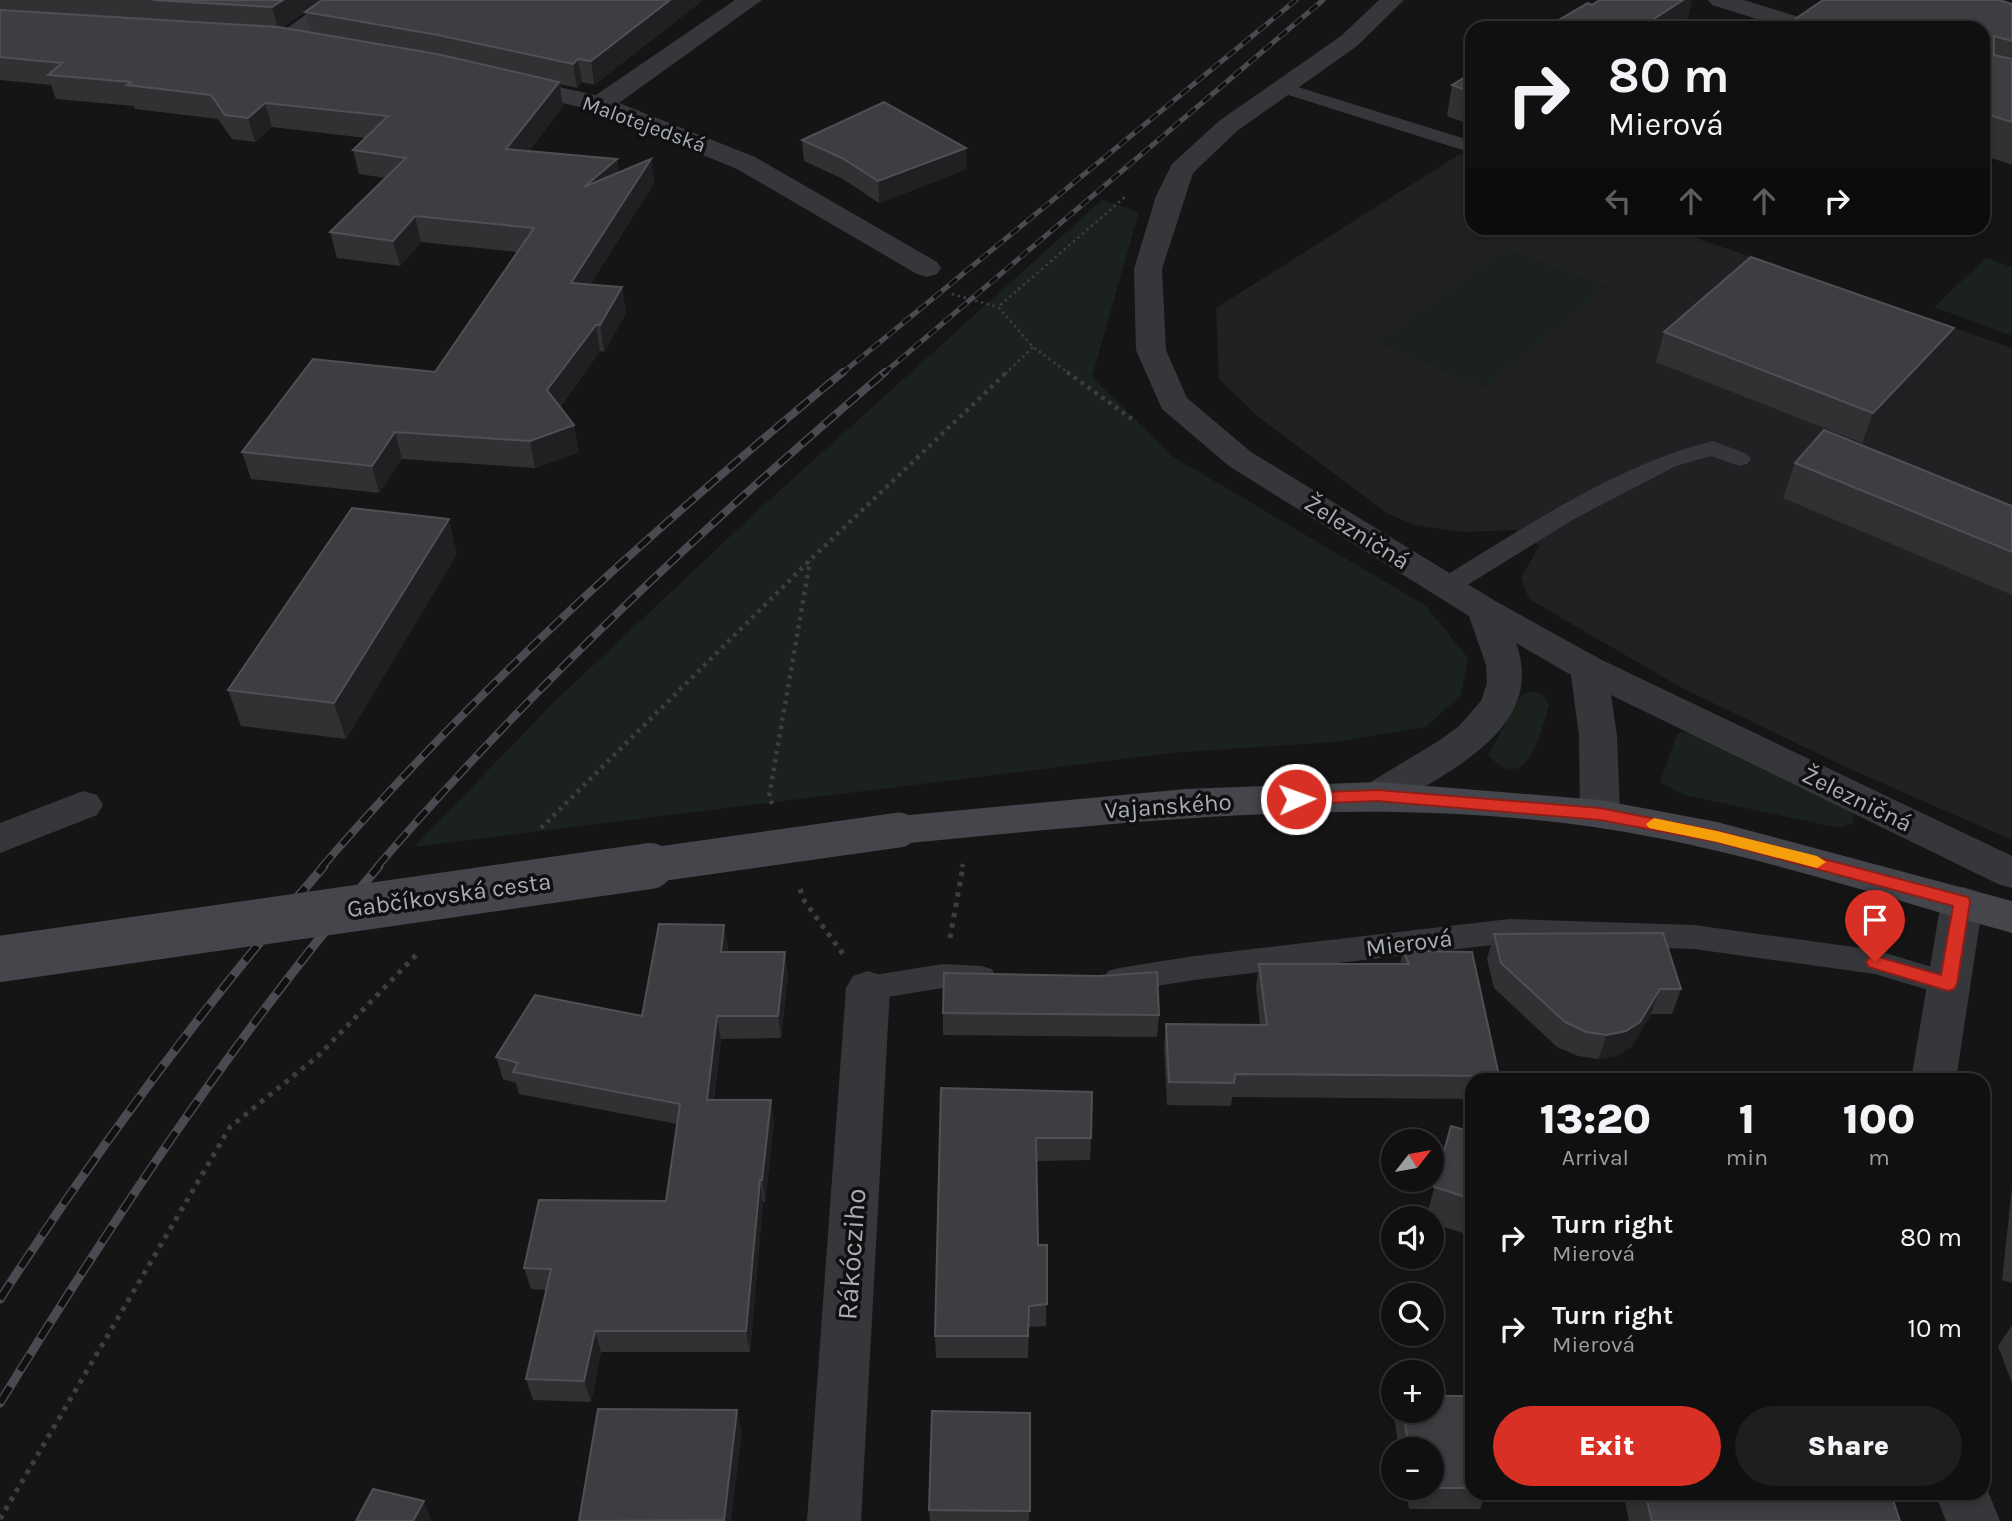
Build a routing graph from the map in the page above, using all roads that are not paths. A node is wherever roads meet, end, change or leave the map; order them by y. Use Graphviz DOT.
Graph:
graph roads {
  1 [pos="341,0"];
  2 [pos="750,0"];
  3 [pos="1391,0"];
  4 [pos="1720,0"];
  5 [pos="1751,4"];
  6 [pos="1793,21"];
  7 [pos="256,39"];
  8 [pos="284,41"];
  9 [pos="324,47"];
  10 [pos="495,80"];
  11 [pos="1285,88"];
  12 [pos="600,104"];
  13 [pos="1465,145"];
  14 [pos="927,268"];
  15 [pos="1739,459"];
  16 [pos="1447,586"];
  17 [pos="1484,610"];
  18 [pos="1589,669"];
  19 [pos="1378,796"];
  20 [pos="83,805"];
  21 [pos="1600,814"];
  22 [pos="899,830"];
  23 [pos="0,839"];
  24 [pos="2012,873"];
  25 [pos="1962,902"];
  26 [pos="2012,917"];
  27 [pos="0,959"];
  28 [pos="1007,979"];
  29 [pos="1085,983"];
  30 [pos="1948,984"];
  31 [pos="868,988"];
  32 [pos="1934,1073"];
  33 [pos="1965,1500"];
  34 [pos="835,1521"];
  35 [pos="1973,1521"];
  1 -- 8 [label="street"];
  2 -- 12 [label="street"];
  3 -- 11 [label="street, Železničná"];
  4 -- 5 [label="street"];
  5 -- 6 [label="street"];
  7 -- 8 [label="street"];
  8 -- 9 [label="street"];
  10 -- 12 [label="street, Malotejedská"];
  11 -- 13 [label="lane"];
  11 -- 16 [label="street, Železničná"];
  12 -- 14 [label="street, Malotejedská"];
  15 -- 16 [label="lane"];
  16 -- 17 [label="street, Železničná"];
  17 -- 18 [label="street, Železničná"];
  17 -- 19 [label="street"];
  18 -- 21 [label="street"];
  18 -- 24 [label="street, Železničná"];
  19 -- 21 [label="main road, Vajanského"];
  19 -- 22 [label="main road, Vajanského"];
  20 -- 23 [label="street"];
  21 -- 25 [label="main road, Vajanského"];
  22 -- 27 [label="main road, Gabčíkovská cesta, bridge"];
  25 -- 26 [label="main road, Vajanského"];
  25 -- 30 [label="street"];
  28 -- 31 [label="lane"];
  29 -- 30 [label="lane, Mierová"];
  30 -- 32 [label="street"];
  31 -- 34 [label="street, Rákócziho"];
  33 -- 35 [label="street"];
}
